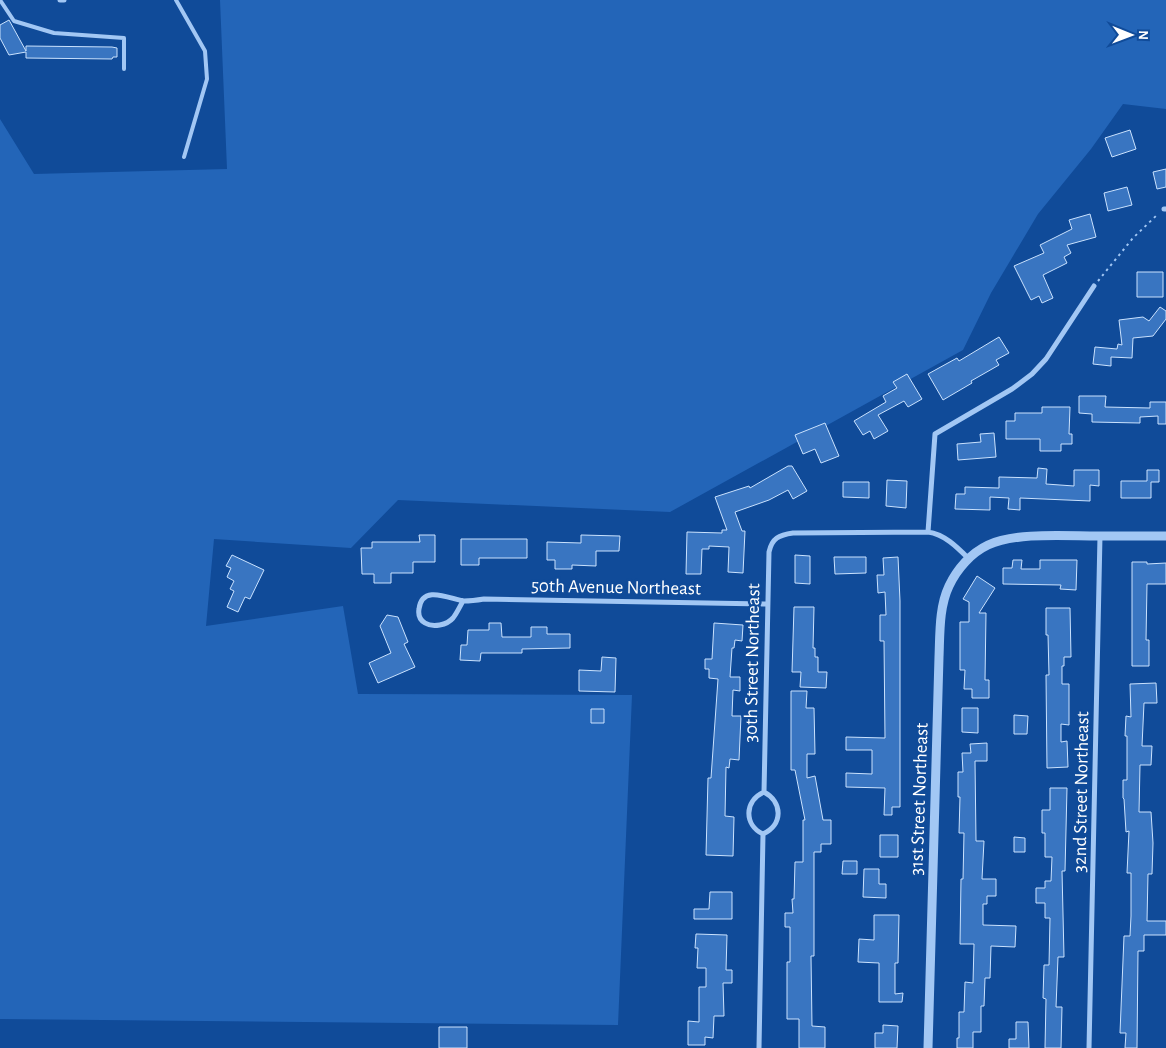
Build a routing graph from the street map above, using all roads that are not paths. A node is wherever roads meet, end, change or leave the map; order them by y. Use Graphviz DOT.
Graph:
graph roads {
  1 [pos="0,0"];
  2 [pos="60,0"];
  3 [pos="64,0"];
  4 [pos="176,0"];
  5 [pos="124,69"];
  6 [pos="184,157"];
  7 [pos="1094,286"];
  8 [pos="928,532"];
  9 [pos="1100,536"];
  10 [pos="1166,536"];
  11 [pos="968,558"];
  12 [pos="463,601"];
  13 [pos="767,604"];
  14 [pos="764,792"];
  15 [pos="763,834"];
  16 [pos="759,1048"];
  17 [pos="928,1048"];
  18 [pos="1089,1048"];
  1 -- 5 [label="lane"];
  2 -- 3 [label="street"];
  4 -- 6 [label="lane"];
  7 -- 8 [label="street"];
  8 -- 11 [label="street"];
  8 -- 13 [label="street, 30th Street Northeast"];
  9 -- 10 [label="street"];
  9 -- 11 [label="street"];
  9 -- 18 [label="street, 32nd Street Northeast"];
  11 -- 17 [label="street, 31st Street Northeast"];
  12 -- 12 [label="street, 50th Avenue Northeast"];
  12 -- 13 [label="street, 50th Avenue Northeast"];
  13 -- 14 [label="street, 30th Street Northeast"];
  14 -- 15 [label="street"];
  14 -- 15 [label="street"];
  15 -- 16 [label="street"];
}
